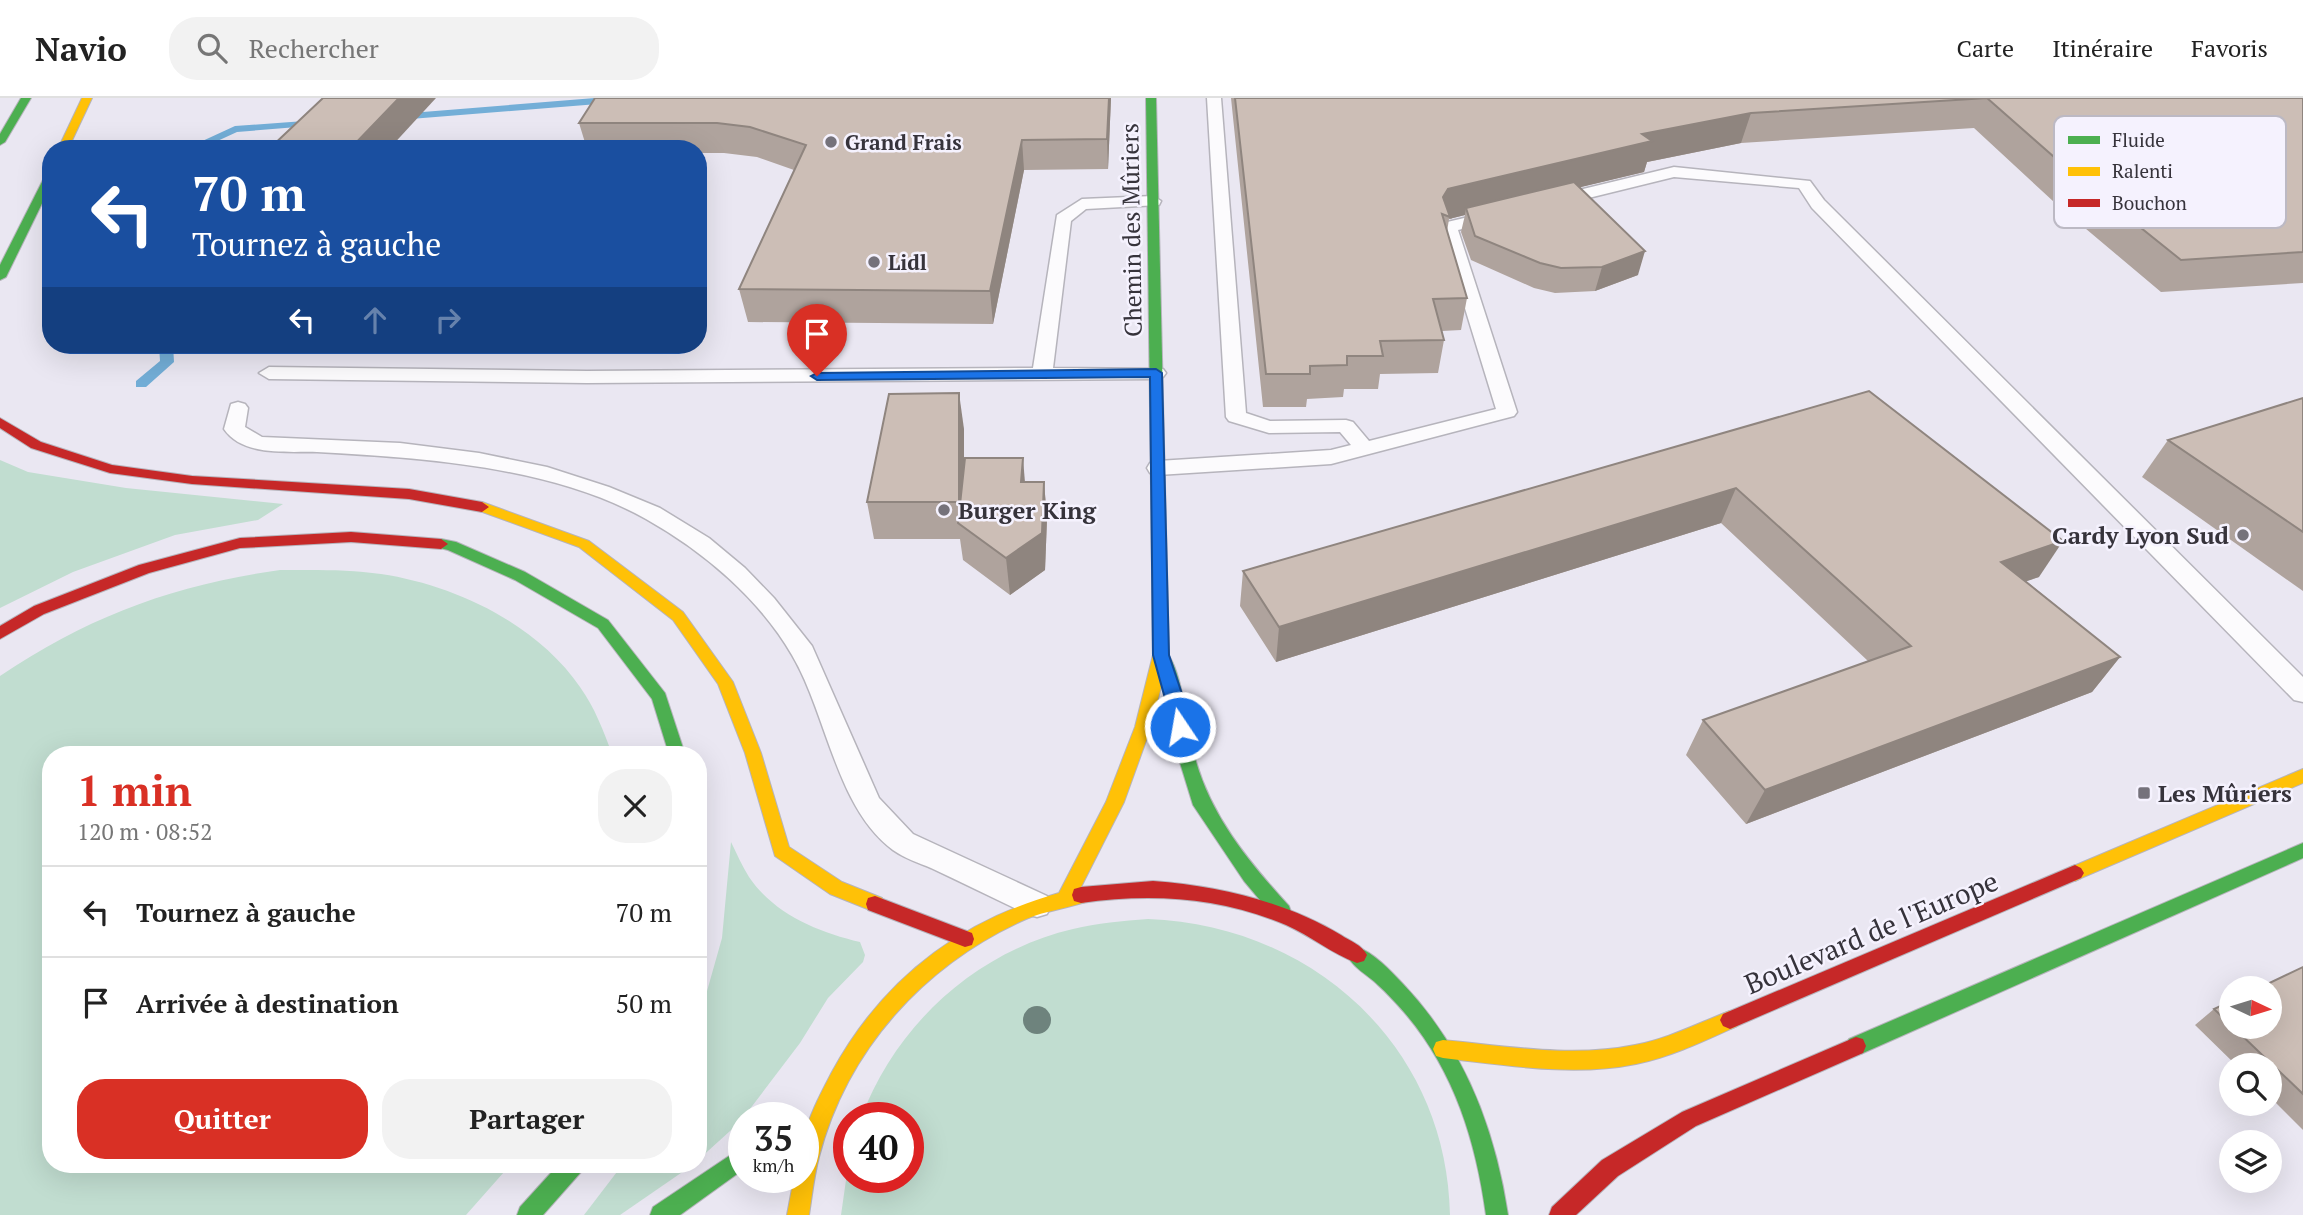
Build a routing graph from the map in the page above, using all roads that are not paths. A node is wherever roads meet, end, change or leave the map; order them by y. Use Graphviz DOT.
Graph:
graph roads {
  1 [pos="26,98"];
  2 [pos="87,98"];
  3 [pos="1151,98"];
  4 [pos="1214,98"];
  5 [pos="67,140"];
  6 [pos="0,142"];
  7 [pos="42,192"];
  8 [pos="1153,201"];
  9 [pos="1541,204"];
  10 [pos="1515,211"];
  11 [pos="0,277"];
  12 [pos="269,373"];
  13 [pos="1156,373"];
  14 [pos="1042,374"];
  15 [pos="238,408"];
  16 [pos="0,422"];
  17 [pos="1365,449"];
  18 [pos="1158,468"];
  19 [pos="0,633"];
  20 [pos="1161,655"];
  21 [pos="2303,693"];
  22 [pos="675,746"];
  23 [pos="2303,776"];
  24 [pos="2303,850"];
  25 [pos="1067,896"];
  26 [pos="1037,905"];
  27 [pos="1282,912"];
  28 [pos="965,939"];
  29 [pos="1443,1049"];
  30 [pos="830,1093"];
  31 [pos="818,1102"];
  32 [pos="728,1167"];
  33 [pos="565,1173"];
  34 [pos="528,1215"];
  35 [pos="661,1215"];
  36 [pos="799,1215"];
  37 [pos="1497,1215"];
  38 [pos="1560,1215"];
  1 -- 6 [label="main road"];
  2 -- 5 [label="main road"];
  3 -- 8 [label="main road, Chemin des Mûriers"];
  4 -- 17 [label="lane"];
  7 -- 11 [label="main road"];
  8 -- 13 [label="main road, Chemin des Mûriers"];
  8 -- 14 [label="lane"];
  9 -- 21 [label="lane"];
  10 -- 17 [label="lane"];
  12 -- 14 [label="lane"];
  13 -- 14 [label="lane"];
  13 -- 18 [label="main road, Chemin des Mûriers"];
  15 -- 26 [label="lane"];
  16 -- 28 [label="main road"];
  17 -- 18 [label="lane"];
  18 -- 20 [label="main road, Chemin des Mûriers"];
  19 -- 22 [label="main road"];
  20 -- 25 [label="main road, Chemin des Mûriers"];
  20 -- 27 [label="main road, Chemin des Mûriers"];
  23 -- 29 [label="main road, Boulevard de l'Europe"];
  24 -- 38 [label="main road"];
  25 -- 26 [label="main road"];
  25 -- 27 [label="main road"];
  26 -- 28 [label="main road"];
  27 -- 29 [label="main road"];
  28 -- 30 [label="main road"];
  29 -- 37 [label="main road"];
  30 -- 31 [label="main road"];
  30 -- 36 [label="main road"];
  32 -- 35 [label="main road"];
  33 -- 34 [label="main road"];
}
